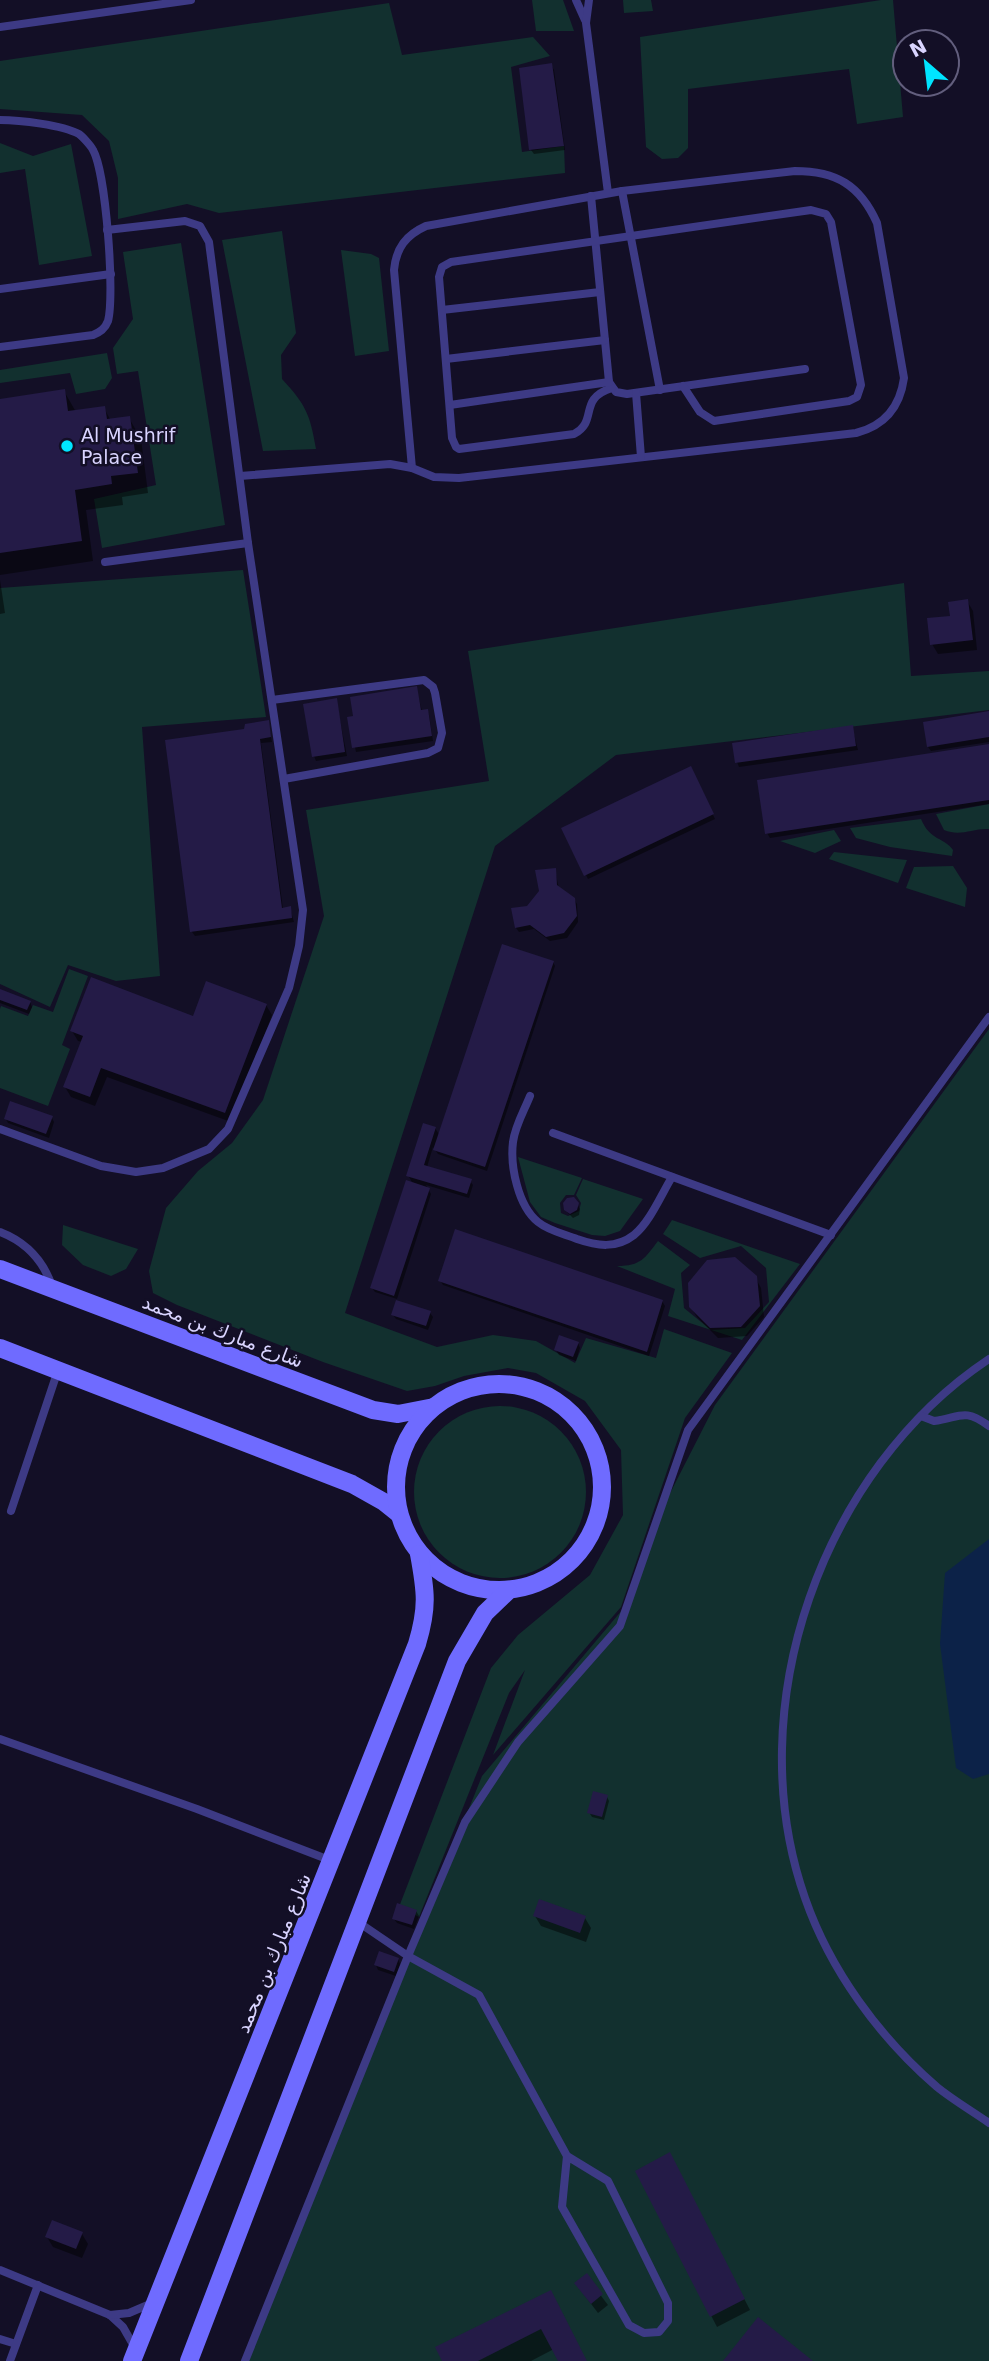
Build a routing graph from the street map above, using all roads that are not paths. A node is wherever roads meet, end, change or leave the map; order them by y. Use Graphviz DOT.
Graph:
graph roads {
  1 [pos="191,0"];
  2 [pos="576,0"];
  3 [pos="589,0"];
  4 [pos="586,23"];
  5 [pos="0,27"];
  6 [pos="0,120"];
  7 [pos="622,191"];
  8 [pos="608,193"];
  9 [pos="591,196"];
  10 [pos="107,230"];
  11 [pos="631,236"];
  12 [pos="595,241"];
  13 [pos="111,274"];
  14 [pos="0,289"];
  15 [pos="600,292"];
  16 [pos="442,310"];
  17 [pos="604,340"];
  18 [pos="0,347"];
  19 [pos="446,359"];
  20 [pos="805,369"];
  21 [pos="610,385"];
  22 [pos="683,387"];
  23 [pos="660,390"];
  24 [pos="636,393"];
  25 [pos="450,405"];
  26 [pos="640,457"];
  27 [pos="412,468"];
  28 [pos="240,476"];
  29 [pos="248,543"];
  30 [pos="105,562"];
  31 [pos="272,700"];
  32 [pos="284,779"];
  33 [pos="989,1017"];
  34 [pos="530,1096"];
  35 [pos="0,1129"];
  36 [pos="553,1133"];
  37 [pos="672,1177"];
  38 [pos="0,1232"];
  39 [pos="831,1235"];
  40 [pos="0,1269"];
  41 [pos="53,1289"];
  42 [pos="0,1348"];
  43 [pos="989,1359"];
  44 [pos="58,1370"];
  45 [pos="434,1407"];
  46 [pos="921,1416"];
  47 [pos="989,1426"];
  48 [pos="11,1511"];
  49 [pos="399,1514"];
  50 [pos="419,1554"];
  51 [pos="508,1591"];
  52 [pos="0,1739"];
  53 [pos="332,1861"];
  54 [pos="358,1922"];
  55 [pos="408,1956"];
  56 [pos="989,2123"];
  57 [pos="567,2156"];
  58 [pos="0,2270"];
  59 [pos="38,2285"];
  60 [pos="156,2301"];
  61 [pos="110,2315"];
  62 [pos="0,2339"];
  63 [pos="16,2344"];
  64 [pos="134,2356"];
  65 [pos="10,2361"];
  66 [pos="189,2361"];
  67 [pos="245,2361"];
  1 -- 5 [label="lane"];
  2 -- 4 [label="lane"];
  3 -- 4 [label="lane"];
  4 -- 8 [label="lane"];
  6 -- 10 [label="lane"];
  7 -- 8 [label="lane"];
  7 -- 11 [label="lane"];
  7 -- 26 [label="lane"];
  8 -- 9 [label="lane"];
  9 -- 12 [label="lane"];
  9 -- 27 [label="lane"];
  10 -- 13 [label="lane"];
  10 -- 28 [label="lane"];
  11 -- 12 [label="lane"];
  11 -- 22 [label="lane"];
  11 -- 23 [label="lane"];
  12 -- 15 [label="lane"];
  12 -- 16 [label="lane"];
  13 -- 14 [label="lane"];
  13 -- 18 [label="lane"];
  15 -- 16 [label="lane"];
  15 -- 17 [label="lane"];
  16 -- 19 [label="lane"];
  17 -- 19 [label="lane"];
  17 -- 21 [label="lane"];
  19 -- 25 [label="lane"];
  20 -- 22 [label="lane"];
  21 -- 24 [label="lane"];
  21 -- 25 [label="lane"];
  21 -- 25 [label="lane"];
  22 -- 23 [label="lane"];
  23 -- 24 [label="lane"];
  24 -- 26 [label="lane"];
  26 -- 27 [label="lane"];
  27 -- 28 [label="lane"];
  28 -- 29 [label="lane"];
  29 -- 30 [label="lane"];
  29 -- 31 [label="lane"];
  31 -- 32 [label="lane"];
  31 -- 32 [label="lane"];
  32 -- 35 [label="lane"];
  33 -- 39 [label="lane"];
  34 -- 37 [label="lane"];
  36 -- 37 [label="lane"];
  37 -- 39 [label="lane"];
  38 -- 41 [label="lane"];
  39 -- 55 [label="lane"];
  40 -- 41 [label="street, شارع مبارك بن محمد"];
  41 -- 45 [label="street, شارع مبارك بن محمد"];
  42 -- 44 [label="street"];
  43 -- 46 [label="lane"];
  44 -- 48 [label="lane"];
  44 -- 49 [label="street"];
  45 -- 49 [label="street"];
  45 -- 51 [label="street"];
  46 -- 47 [label="lane"];
  46 -- 56 [label="lane"];
  49 -- 50 [label="street"];
  50 -- 51 [label="street"];
  50 -- 53 [label="street, شارع مبارك بن محمد"];
  51 -- 54 [label="street"];
  52 -- 53 [label="lane"];
  53 -- 60 [label="street, شارع مبارك بن محمد"];
  54 -- 55 [label="lane"];
  54 -- 66 [label="street"];
  55 -- 57 [label="lane"];
  55 -- 67 [label="lane"];
  57 -- 57 [label="lane"];
  58 -- 59 [label="lane"];
  59 -- 61 [label="lane"];
  59 -- 63 [label="lane"];
  60 -- 61 [label="lane"];
  60 -- 64 [label="street, شارع مبارك بن محمد"];
  61 -- 64 [label="lane"];
  62 -- 63 [label="lane"];
  63 -- 65 [label="lane"];
}
